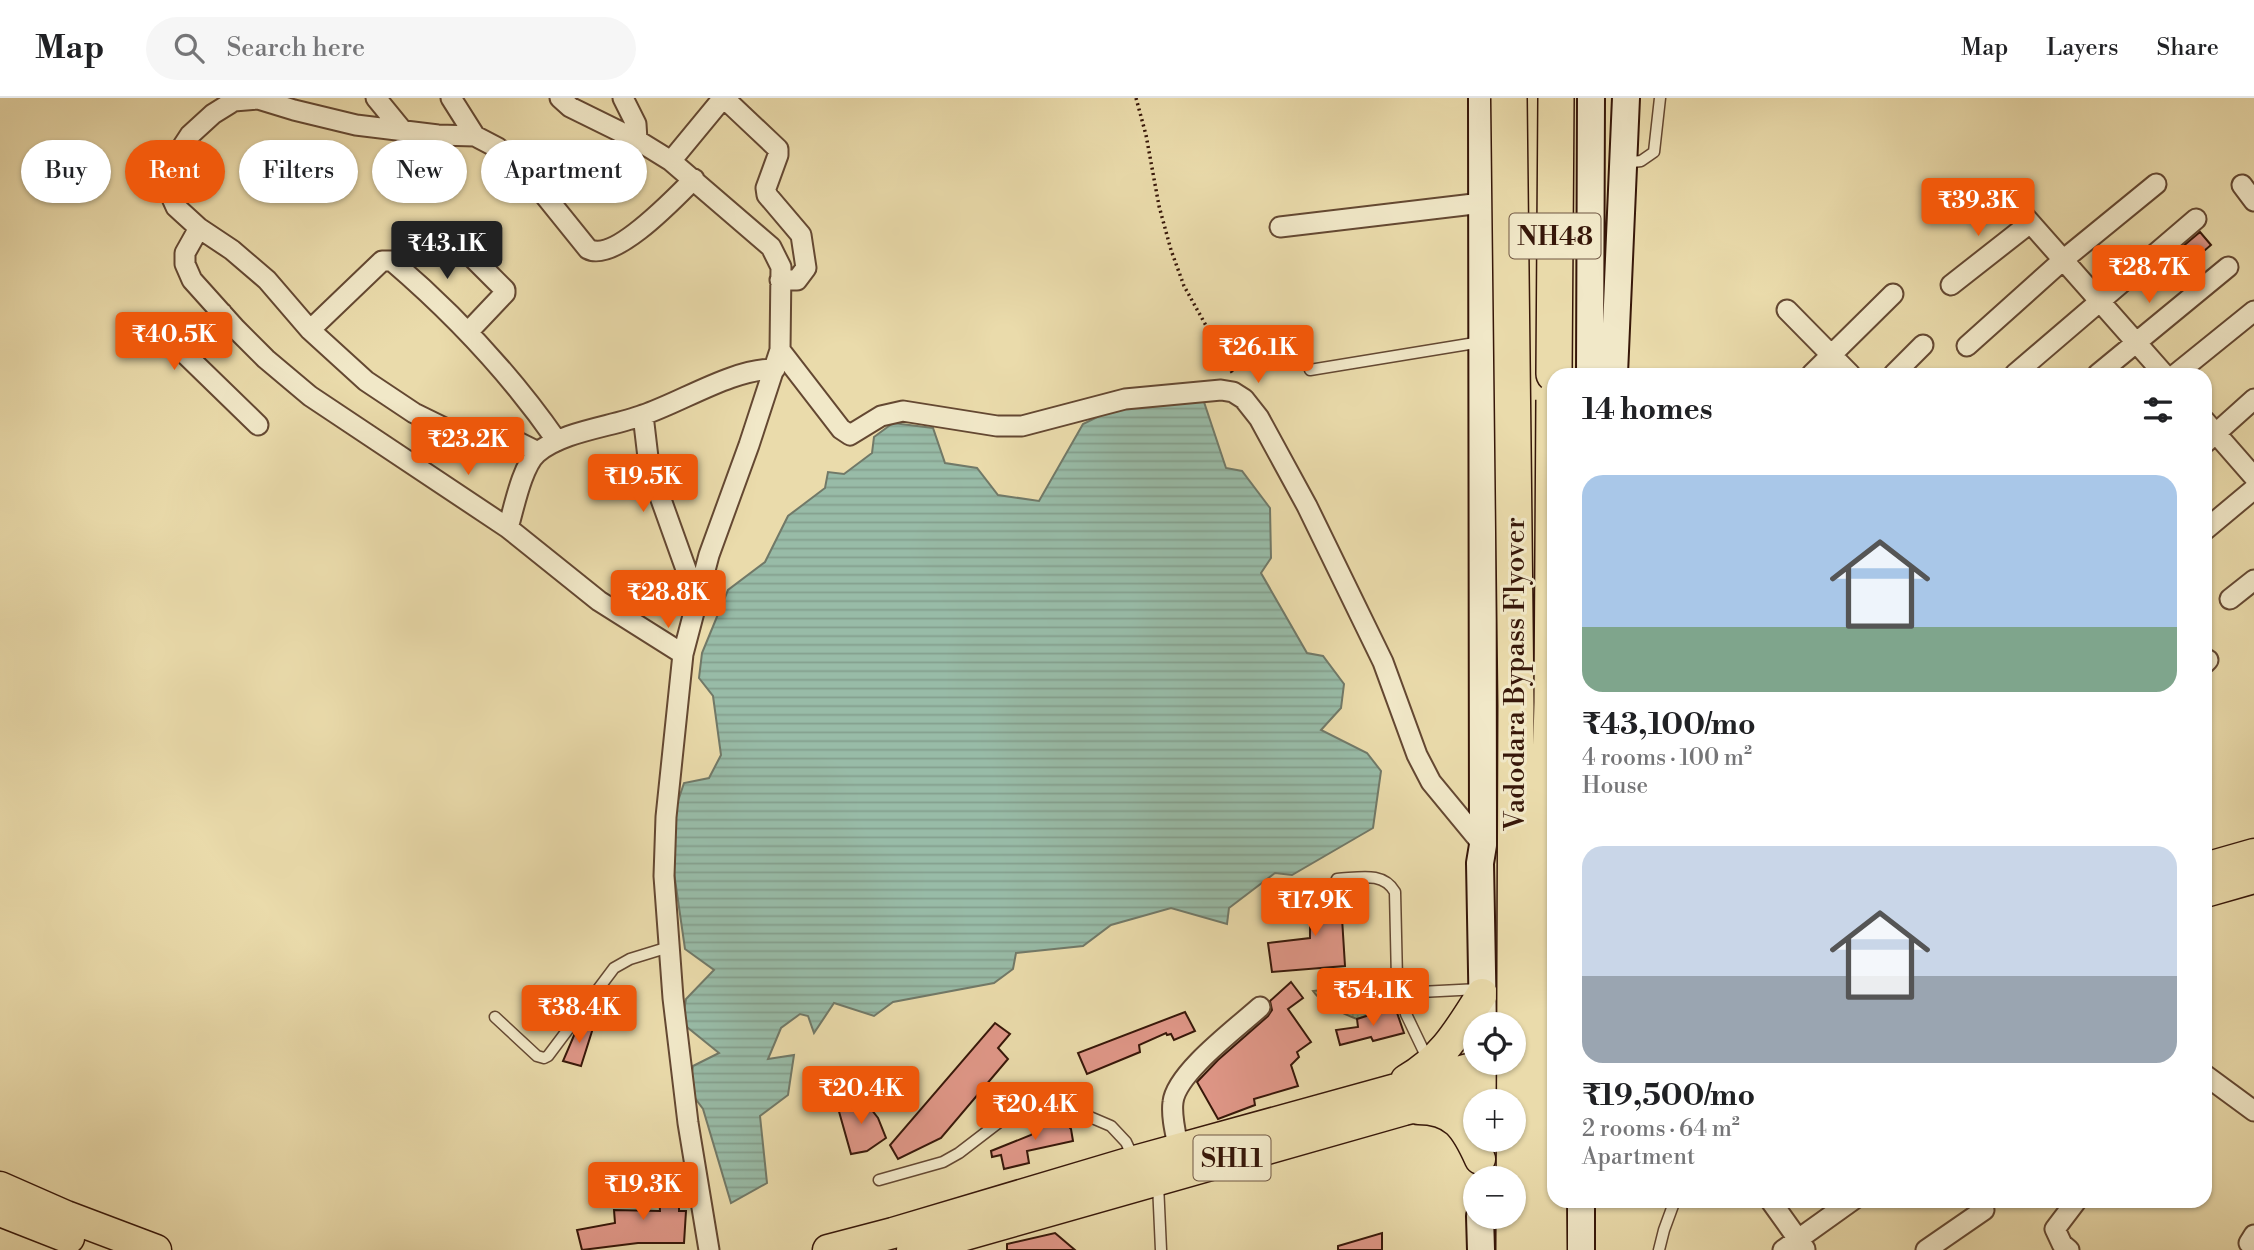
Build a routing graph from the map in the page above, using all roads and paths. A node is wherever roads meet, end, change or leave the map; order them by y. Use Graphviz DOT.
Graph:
graph roads {
  1 [pos="376,98"];
  2 [pos="451,98"];
  3 [pos="560,98"];
  4 [pos="623,98"];
  5 [pos="724,98"];
  6 [pos="1136,98"];
  7 [pos="1482,98"];
  8 [pos="1509,98"];
  9 [pos="1556,98"];
  10 [pos="1591,98"];
  11 [pos="1626,98"];
  12 [pos="1660,98"];
  13 [pos="259,99"];
  14 [pos="403,131"];
  15 [pos="475,136"];
  16 [pos="637,140"];
  17 [pos="647,146"];
  18 [pos="671,161"];
  19 [pos="1623,163"];
  20 [pos="694,179"];
  21 [pos="2156,184"];
  22 [pos="2242,185"];
  23 [pos="2005,194"];
  24 [pos="2254,201"];
  25 [pos="1482,203"];
  26 [pos="2196,219"];
  27 [pos="2031,223"];
  28 [pos="1280,227"];
  29 [pos="199,228"];
  30 [pos="462,247"];
  31 [pos="2063,260"];
  32 [pos="2228,267"];
  33 [pos="780,280"];
  34 [pos="1951,285"];
  35 [pos="1893,294"];
  36 [pos="2100,302"];
  37 [pos="1787,310"];
  38 [pos="2254,311"];
  39 [pos="222,313"];
  40 [pos="310,330"];
  41 [pos="469,331"];
  42 [pos="1482,342"];
  43 [pos="2135,342"];
  44 [pos="1923,345"];
  45 [pos="1967,346"];
  46 [pos="780,349"];
  47 [pos="1831,355"];
  48 [pos="1554,368"];
  49 [pos="1590,368"];
  50 [pos="1614,368"];
  51 [pos="1818,368"];
  52 [pos="1844,368"];
  53 [pos="1901,368"];
  54 [pos="2022,368"];
  55 [pos="2105,368"];
  56 [pos="2159,368"];
  57 [pos="2183,368"];
  58 [pos="775,369"];
  59 [pos="1310,370"];
  60 [pos="1233,392"];
  61 [pos="2254,399"];
  62 [pos="643,415"];
  63 [pos="258,425"];
  64 [pos="2212,430"];
  65 [pos="2212,435"];
  66 [pos="557,441"];
  67 [pos="538,452"];
  68 [pos="2254,477"];
  69 [pos="2254,489"];
  70 [pos="2212,524"];
  71 [pos="508,528"];
  72 [pos="2254,580"];
  73 [pos="2230,599"];
  74 [pos="697,600"];
  75 [pos="683,654"];
  76 [pos="1483,845"];
  77 [pos="2254,854"];
  78 [pos="2212,866"];
  79 [pos="2254,878"];
  80 [pos="1337,879"];
  81 [pos="1547,886"];
  82 [pos="2212,890"];
  83 [pos="669,947"];
  84 [pos="1482,991"];
  85 [pos="1400,993"];
  86 [pos="1260,1007"];
  87 [pos="1483,1012"];
  88 [pos="495,1017"];
  89 [pos="1547,1032"];
  90 [pos="1547,1048"];
  91 [pos="1526,1054"];
  92 [pos="1430,1064"];
  93 [pos="1547,1072"];
  94 [pos="1485,1076"];
  95 [pos="2212,1080"];
  96 [pos="1378,1096"];
  97 [pos="1404,1110"];
  98 [pos="2254,1111"];
  99 [pos="1179,1150"];
  100 [pos="1480,1158"];
  101 [pos="1135,1161"];
  102 [pos="878,1180"];
  103 [pos="1158,1180"];
  104 [pos="0,1187"];
  105 [pos="1549,1208"];
  106 [pos="1581,1208"];
  107 [pos="1672,1208"];
  108 [pos="1775,1208"];
  109 [pos="1843,1208"];
  110 [pos="2071,1208"];
  111 [pos="1983,1210"];
  112 [pos="0,1211"];
  113 [pos="1480,1229"];
  114 [pos="1796,1246"];
  115 [pos="98,1250"];
  116 [pos="156,1250"];
  117 [pos="709,1250"];
  118 [pos="828,1250"];
  119 [pos="912,1250"];
  120 [pos="1161,1250"];
  121 [pos="1480,1250"];
  122 [pos="1514,1250"];
  123 [pos="1549,1250"];
  124 [pos="1581,1250"];
  125 [pos="1659,1250"];
  126 [pos="1926,1250"];
  127 [pos="2069,1250"];
  1 -- 14 [label="street"];
  2 -- 15 [label="street"];
  3 -- 16 [label="street"];
  4 -- 16 [label="street"];
  5 -- 18 [label="street"];
  5 -- 33 [label="street"];
  6 -- 60 [label="path"];
  7 -- 25 [label="street"];
  8 -- 122 [label="highway, Vadodara Bypass Flyover / NH48, bridge"];
  9 -- 48 [label="highway, NH48"];
  10 -- 49 [label="street"];
  11 -- 19 [label="street"];
  12 -- 19 [label="lane"];
  13 -- 14 [label="street"];
  13 -- 29 [label="street"];
  14 -- 15 [label="street"];
  15 -- 20 [label="street"];
  17 -- 18 [label="street"];
  18 -- 20 [label="street"];
  19 -- 50 [label="street"];
  20 -- 33 [label="street"];
  21 -- 31 [label="street"];
  22 -- 24 [label="street"];
  23 -- 27 [label="street"];
  25 -- 28 [label="street"];
  25 -- 42 [label="street"];
  26 -- 36 [label="street"];
  27 -- 31 [label="street"];
  27 -- 34 [label="street"];
  29 -- 39 [label="street"];
  29 -- 40 [label="street"];
  30 -- 41 [label="street"];
  31 -- 36 [label="street"];
  31 -- 45 [label="street"];
  32 -- 43 [label="street"];
  33 -- 46 [label="street"];
  35 -- 47 [label="street"];
  36 -- 43 [label="street"];
  36 -- 54 [label="street"];
  37 -- 47 [label="street"];
  38 -- 57 [label="street"];
  39 -- 63 [label="street"];
  39 -- 71 [label="street"];
  40 -- 41 [label="street"];
  40 -- 67 [label="street"];
  41 -- 66 [label="street"];
  42 -- 59 [label="lane"];
  42 -- 76 [label="street"];
  43 -- 55 [label="street"];
  43 -- 56 [label="street"];
  44 -- 53 [label="street"];
  46 -- 58 [label="street"];
  46 -- 60 [label="street"];
  47 -- 51 [label="street"];
  47 -- 52 [label="street"];
  58 -- 62 [label="street"];
  58 -- 74 [label="street"];
  60 -- 76 [label="street"];
  61 -- 64 [label="street"];
  62 -- 66 [label="street"];
  62 -- 74 [label="street"];
  65 -- 68 [label="street"];
  66 -- 67 [label="street"];
  67 -- 71 [label="street"];
  69 -- 70 [label="street"];
  71 -- 75 [label="street"];
  72 -- 73 [label="street"];
  74 -- 75 [label="street"];
  75 -- 83 [label="street"];
  76 -- 84 [label="street"];
  77 -- 78 [label="main road"];
  79 -- 82 [label="main road"];
  80 -- 85 [label="lane"];
  81 -- 89 [label="highway, Vadodara Bypass Flyover, bridge"];
  83 -- 88 [label="lane"];
  83 -- 117 [label="street"];
  84 -- 85 [label="lane"];
  84 -- 87 [label="street"];
  84 -- 92 [label="main road"];
  85 -- 92 [label="lane"];
  86 -- 99 [label="street"];
  90 -- 91 [label="main road"];
  92 -- 96 [label="main road"];
  93 -- 94 [label="main road, SH11"];
  94 -- 96 [label="main road, SH11"];
  94 -- 97 [label="main road, SH11"];
  95 -- 98 [label="street"];
  96 -- 99 [label="main road, SH11"];
  97 -- 100 [label="main road"];
  97 -- 103 [label="main road, SH11"];
  99 -- 101 [label="main road, SH11"];
  101 -- 102 [label="lane"];
  101 -- 118 [label="main road, SH11"];
  103 -- 119 [label="main road, SH11"];
  103 -- 120 [label="lane"];
  104 -- 116 [label="main road"];
  105 -- 123 [label="highway, Vadodara Bypass Flyover, bridge"];
  106 -- 124 [label="street"];
  107 -- 125 [label="lane"];
  108 -- 114 [label="street"];
  109 -- 114 [label="street"];
  110 -- 127 [label="street"];
  111 -- 126 [label="street"];
  112 -- 115 [label="main road"];
  113 -- 121 [label="street"];
}
